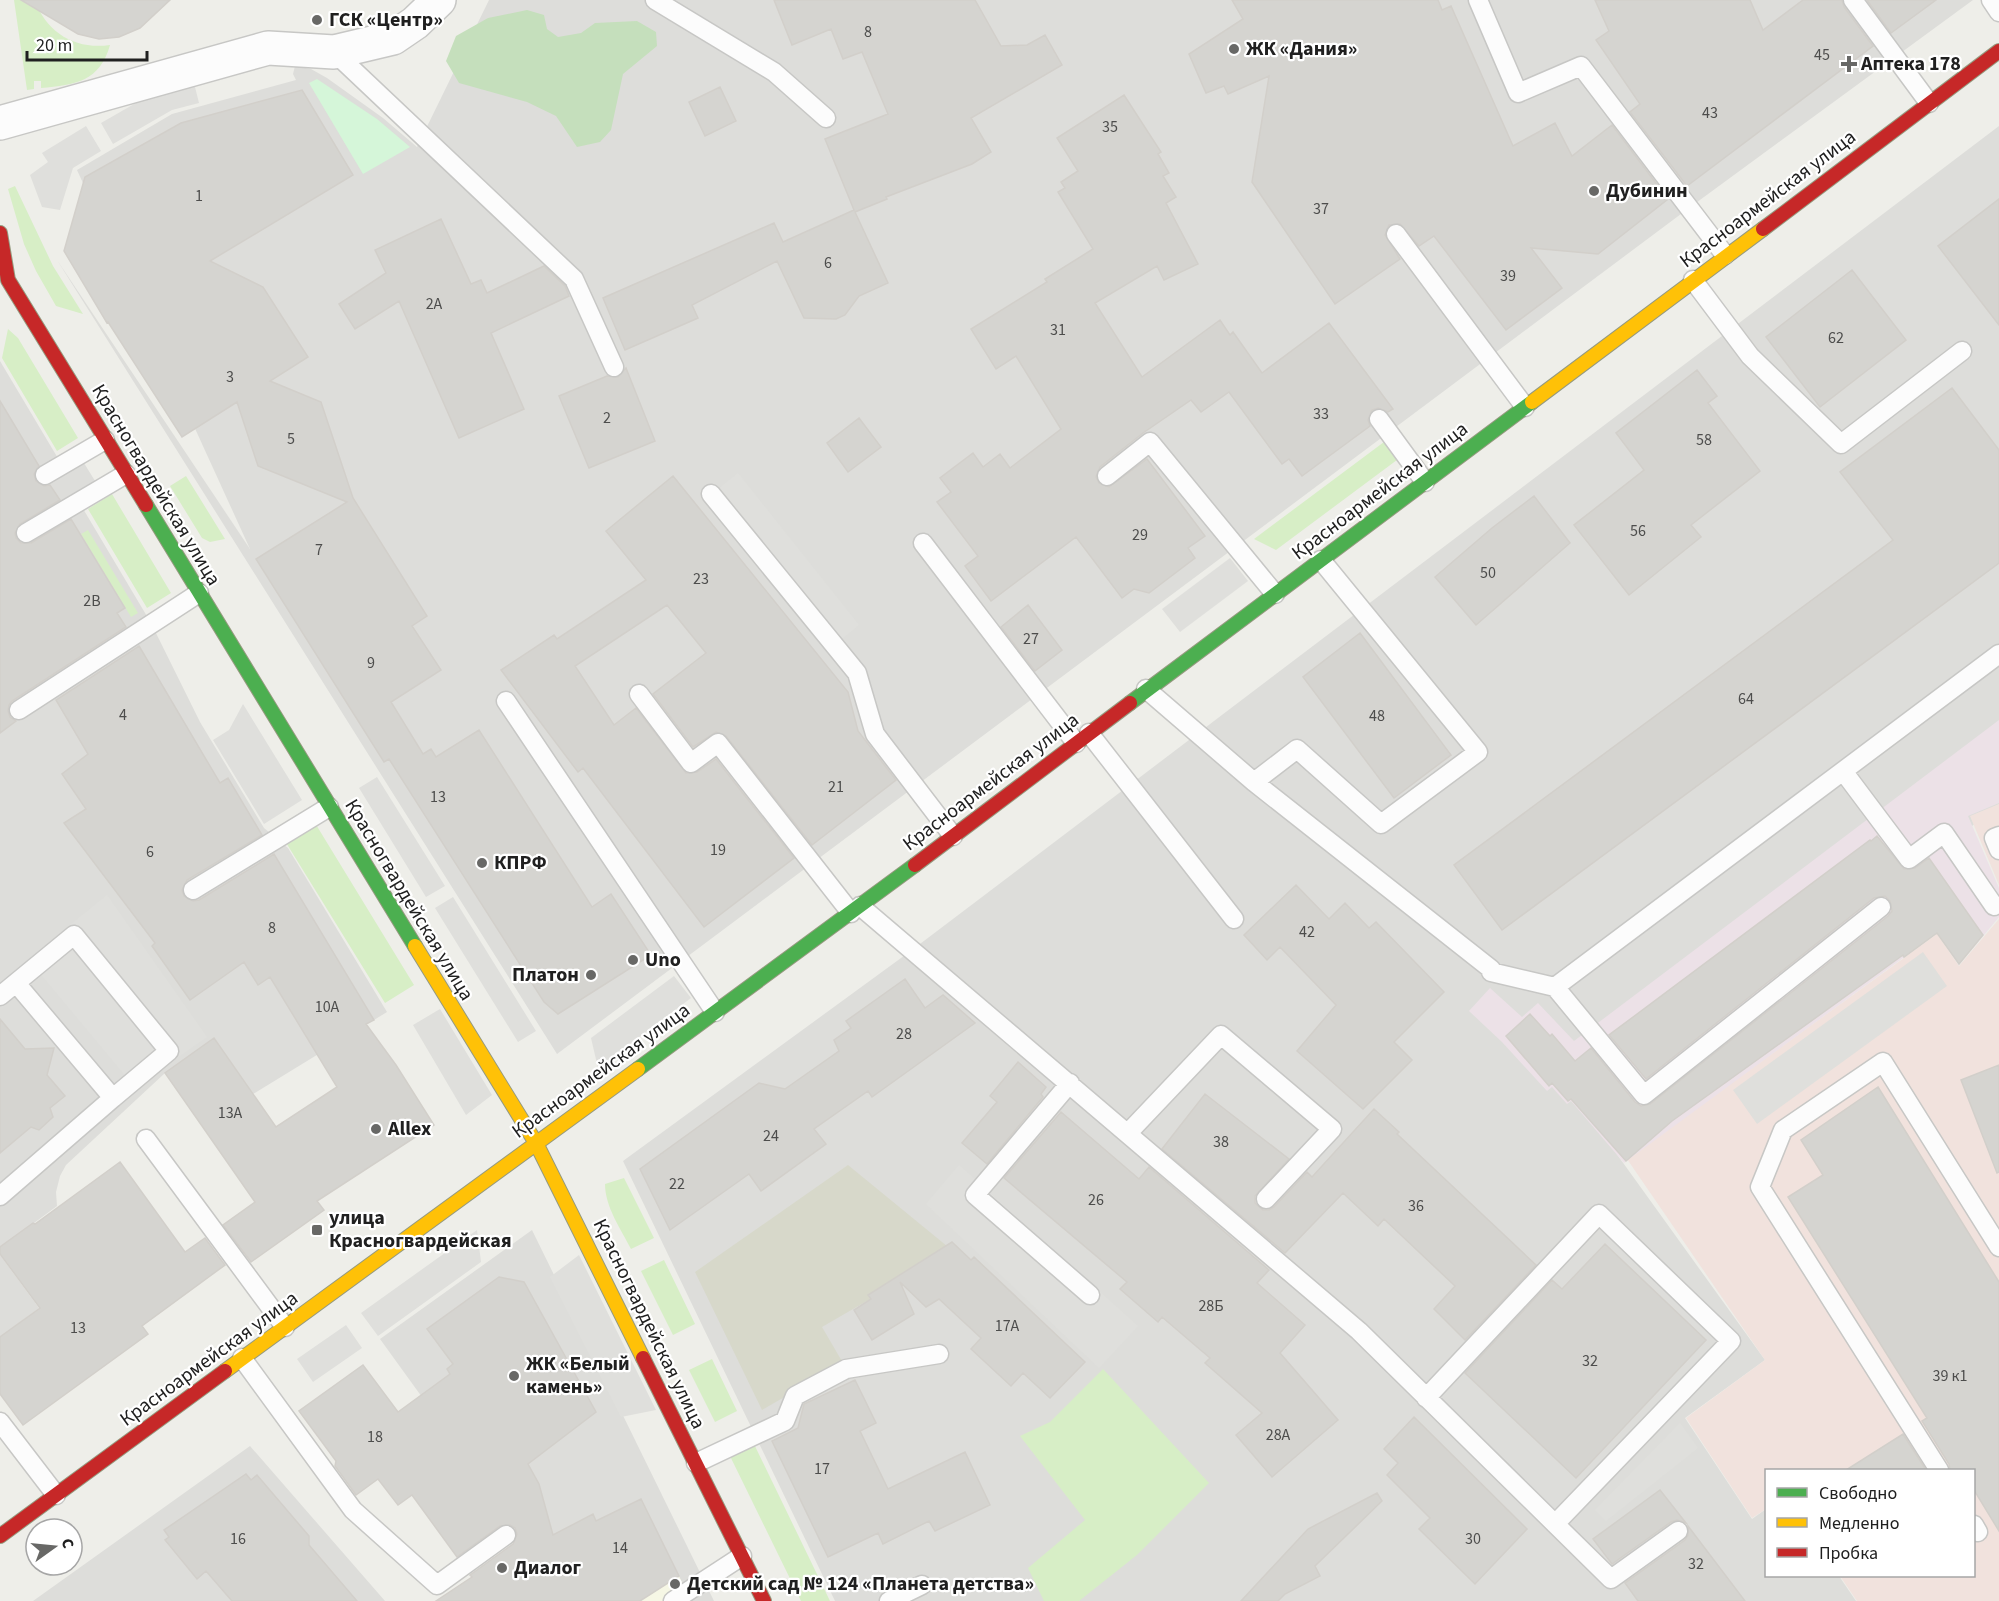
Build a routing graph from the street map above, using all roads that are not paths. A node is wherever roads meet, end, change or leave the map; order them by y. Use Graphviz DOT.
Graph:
graph roads {
  1 [pos="438,0"];
  2 [pos="655,0"];
  3 [pos="1478,0"];
  4 [pos="1853,0"];
  5 [pos="1991,0"];
  6 [pos="1999,12"];
  7 [pos="1999,51"];
  8 [pos="334,52"];
  9 [pos="1929,103"];
  10 [pos="826,118"];
  11 [pos="0,123"];
  12 [pos="0,233"];
  13 [pos="1396,234"];
  14 [pos="1725,255"];
  15 [pos="1693,280"];
  16 [pos="4,282"];
  17 [pos="1962,351"];
  18 [pos="614,367"];
  19 [pos="1525,407"];
  20 [pos="1379,419"];
  21 [pos="105,440"];
  22 [pos="126,474"];
  23 [pos="45,476"];
  24 [pos="1107,476"];
  25 [pos="1425,482"];
  26 [pos="711,494"];
  27 [pos="26,533"];
  28 [pos="923,543"];
  29 [pos="1321,560"];
  30 [pos="199,593"];
  31 [pos="1275,594"];
  32 [pos="1999,654"];
  33 [pos="1146,689"];
  34 [pos="639,694"];
  35 [pos="506,701"];
  36 [pos="19,710"];
  37 [pos="1082,738"];
  38 [pos="1843,771"];
  39 [pos="1254,782"];
  40 [pos="329,807"];
  41 [pos="952,836"];
  42 [pos="1999,836"];
  43 [pos="1999,850"];
  44 [pos="193,890"];
  45 [pos="1994,906"];
  46 [pos="1881,907"];
  47 [pos="855,909"];
  48 [pos="1234,919"];
  49 [pos="16,983"];
  50 [pos="1555,987"];
  51 [pos="0,996"];
  52 [pos="715,1012"];
  53 [pos="1070,1083"];
  54 [pos="113,1098"];
  55 [pos="1128,1133"];
  56 [pos="146,1139"];
  57 [pos="536,1143"];
  58 [pos="0,1196"];
  59 [pos="1266,1199"];
  60 [pos="1999,1247"];
  61 [pos="1090,1295"];
  62 [pos="285,1328"];
  63 [pos="939,1354"];
  64 [pos="242,1358"];
  65 [pos="1426,1398"];
  66 [pos="0,1422"];
  67 [pos="696,1463"];
  68 [pos="1938,1469"];
  69 [pos="56,1495"];
  70 [pos="1555,1524"];
  71 [pos="1678,1531"];
  72 [pos="506,1535"];
  73 [pos="0,1536"];
  74 [pos="742,1556"];
  75 [pos="922,1585"];
  76 [pos="673,1601"];
  77 [pos="764,1601"];
  78 [pos="889,1601"];
  1 -- 8 [label="street"];
  2 -- 10 [label="lane"];
  3 -- 14 [label="lane"];
  4 -- 9 [label="lane"];
  5 -- 6 [label="lane"];
  7 -- 9 [label="main road, Красноармейская улица"];
  8 -- 11 [label="street"];
  8 -- 18 [label="lane"];
  9 -- 14 [label="main road, Красноармейская улица"];
  12 -- 16 [label="main road, Красногвардейская улица"];
  13 -- 19 [label="lane"];
  14 -- 15 [label="main road, Красноармейская улица"];
  15 -- 17 [label="lane"];
  15 -- 19 [label="main road, Красноармейская улица"];
  16 -- 21 [label="main road, Красногвардейская улица"];
  19 -- 25 [label="main road, Красноармейская улица"];
  20 -- 25 [label="lane"];
  21 -- 22 [label="main road, Красногвардейская улица"];
  21 -- 23 [label="lane"];
  22 -- 27 [label="lane"];
  22 -- 30 [label="main road, Красногвардейская улица"];
  24 -- 31 [label="lane"];
  25 -- 29 [label="main road, Красноармейская улица"];
  26 -- 41 [label="lane"];
  28 -- 37 [label="lane"];
  29 -- 31 [label="main road, Красноармейская улица"];
  29 -- 39 [label="lane"];
  30 -- 36 [label="lane"];
  30 -- 40 [label="main road, Красногвардейская улица"];
  31 -- 33 [label="main road, Красноармейская улица"];
  32 -- 38 [label="lane"];
  33 -- 37 [label="main road, Красноармейская улица"];
  33 -- 39 [label="lane"];
  34 -- 47 [label="lane"];
  35 -- 52 [label="lane"];
  37 -- 41 [label="main road, Красноармейская улица"];
  37 -- 48 [label="lane"];
  38 -- 45 [label="lane"];
  38 -- 50 [label="lane"];
  39 -- 50 [label="lane"];
  40 -- 44 [label="lane"];
  40 -- 57 [label="main road, Красногвардейская улица"];
  41 -- 47 [label="main road, Красноармейская улица"];
  42 -- 43 [label="lane"];
  46 -- 50 [label="lane"];
  47 -- 52 [label="main road, Красноармейская улица"];
  47 -- 53 [label="lane"];
  49 -- 51 [label="lane"];
  49 -- 54 [label="lane"];
  49 -- 54 [label="lane"];
  52 -- 57 [label="main road, Красноармейская улица"];
  53 -- 55 [label="lane"];
  53 -- 61 [label="lane"];
  54 -- 58 [label="lane"];
  55 -- 59 [label="lane"];
  55 -- 65 [label="lane"];
  56 -- 62 [label="lane"];
  57 -- 62 [label="main road, Красноармейская улица"];
  57 -- 67 [label="main road, Красногвардейская улица"];
  60 -- 68 [label="lane"];
  62 -- 64 [label="main road, Красноармейская улица"];
  63 -- 67 [label="lane"];
  64 -- 69 [label="main road, Красноармейская улица"];
  64 -- 72 [label="lane"];
  65 -- 70 [label="lane"];
  65 -- 70 [label="lane"];
  66 -- 69 [label="lane"];
  67 -- 74 [label="main road, Красногвардейская улица"];
  69 -- 73 [label="main road, Красноармейская улица"];
  70 -- 71 [label="lane"];
  74 -- 76 [label="lane"];
  74 -- 77 [label="main road, Красногвардейская улица"];
  75 -- 78 [label="lane"];
}
